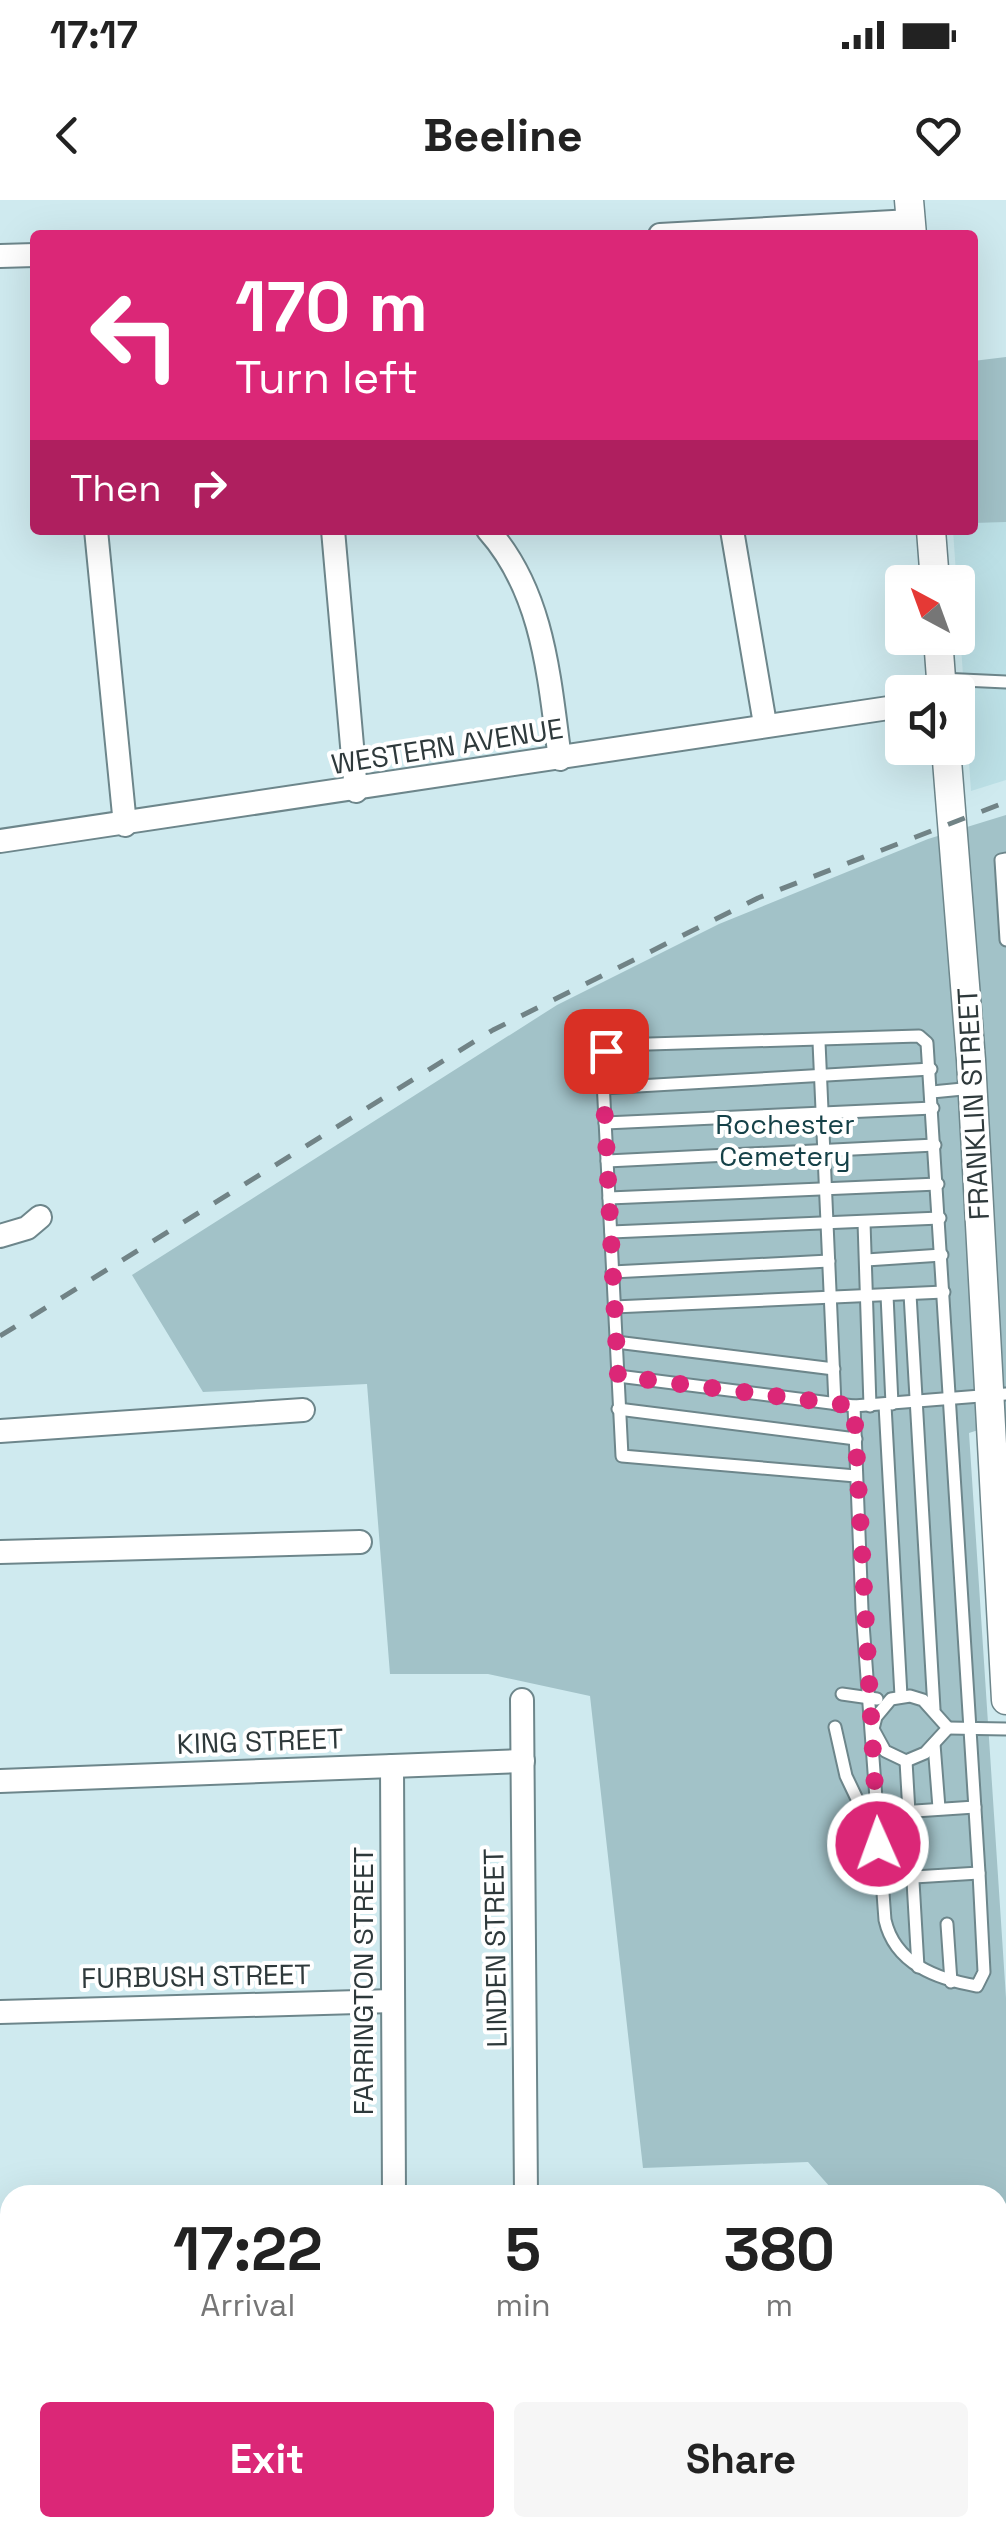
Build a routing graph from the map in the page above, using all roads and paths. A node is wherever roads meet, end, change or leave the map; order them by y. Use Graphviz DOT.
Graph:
graph roads {
  1 [pos="911,219"];
  2 [pos="738,230"];
  3 [pos="30,255"];
  4 [pos="0,256"];
  5 [pos="96,535"];
  6 [pos="333,535"];
  7 [pos="492,535"];
  8 [pos="733,535"];
  9 [pos="931,535"];
  10 [pos="933,565"];
  11 [pos="1006,682"];
  12 [pos="975,684"];
  13 [pos="885,708"];
  14 [pos="765,724"];
  15 [pos="560,758"];
  16 [pos="947,765"];
  17 [pos="356,791"];
  18 [pos="125,825"];
  19 [pos="0,841"];
  20 [pos="1006,859"];
  21 [pos="1006,926"];
  22 [pos="1006,940"];
  23 [pos="819,1042"];
  24 [pos="931,1069"];
  25 [pos="820,1079"];
  26 [pos="603,1088"];
  27 [pos="972,1088"];
  28 [pos="932,1092"];
  29 [pos="933,1108"];
  30 [pos="822,1112"];
  31 [pos="605,1124"];
  32 [pos="936,1145"];
  33 [pos="824,1151"];
  34 [pos="607,1161"];
  35 [pos="938,1184"];
  36 [pos="826,1189"];
  37 [pos="609,1198"];
  38 [pos="40,1217"];
  39 [pos="940,1218"];
  40 [pos="864,1222"];
  41 [pos="827,1224"];
  42 [pos="611,1232"];
  43 [pos="0,1236"];
  44 [pos="942,1255"];
  45 [pos="866,1260"];
  46 [pos="829,1261"];
  47 [pos="612,1272"];
  48 [pos="944,1292"];
  49 [pos="910,1294"];
  50 [pos="887,1295"];
  51 [pos="868,1296"];
  52 [pos="830,1298"];
  53 [pos="614,1307"];
  54 [pos="616,1342"];
  55 [pos="834,1369"];
  56 [pos="618,1376"];
  57 [pos="998,1395"];
  58 [pos="951,1400"];
  59 [pos="915,1402"];
  60 [pos="835,1404"];
  61 [pos="888,1404"];
  62 [pos="854,1406"];
  63 [pos="870,1406"];
  64 [pos="618,1409"];
  65 [pos="303,1410"];
  66 [pos="1,1430"];
  67 [pos="856,1440"];
  68 [pos="856,1476"];
  69 [pos="360,1542"];
  70 [pos="0,1552"];
  71 [pos="842,1694"];
  72 [pos="896,1698"];
  73 [pos="870,1699"];
  74 [pos="522,1700"];
  75 [pos="1006,1700"];
  76 [pos="934,1709"];
  77 [pos="836,1727"];
  78 [pos="948,1728"];
  79 [pos="873,1729"];
  80 [pos="1006,1729"];
  81 [pos="970,1730"];
  82 [pos="934,1744"];
  83 [pos="523,1761"];
  84 [pos="906,1761"];
  85 [pos="392,1766"];
  86 [pos="0,1781"];
  87 [pos="975,1807"];
  88 [pos="939,1808"];
  89 [pos="910,1809"];
  90 [pos="878,1813"];
  91 [pos="864,1815"];
  92 [pos="878,1844"];
  93 [pos="979,1873"];
  94 [pos="914,1877"];
  95 [pos="947,1924"];
  96 [pos="918,1967"];
  97 [pos="951,1982"];
  98 [pos="393,2001"];
  99 [pos="0,2012"];
  100 [pos="394,2185"];
  101 [pos="526,2185"];
  1 -- 2 [label="street"];
  3 -- 4 [label="street"];
  5 -- 18 [label="street"];
  6 -- 17 [label="street"];
  7 -- 15 [label="street"];
  8 -- 14 [label="street"];
  9 -- 10 [label="street"];
  11 -- 12 [label="lane"];
  13 -- 14 [label="street, WESTERN AVENUE"];
  14 -- 15 [label="street, WESTERN AVENUE"];
  15 -- 17 [label="street, WESTERN AVENUE"];
  16 -- 27 [label="street, FRANKLIN STREET"];
  17 -- 18 [label="street, WESTERN AVENUE"];
  18 -- 19 [label="street, WESTERN AVENUE"];
  20 -- 21 [label="lane"];
  21 -- 22 [label="lane"];
  23 -- 24 [label="lane"];
  23 -- 25 [label="lane"];
  23 -- 26 [label="lane"];
  24 -- 25 [label="lane"];
  24 -- 28 [label="lane"];
  25 -- 26 [label="lane"];
  25 -- 30 [label="lane"];
  26 -- 31 [label="lane"];
  27 -- 28 [label="lane"];
  27 -- 57 [label="street, FRANKLIN STREET"];
  28 -- 29 [label="lane"];
  29 -- 30 [label="lane"];
  29 -- 32 [label="lane"];
  30 -- 31 [label="lane"];
  30 -- 33 [label="lane"];
  31 -- 34 [label="lane"];
  32 -- 33 [label="lane"];
  32 -- 35 [label="lane"];
  33 -- 34 [label="lane"];
  33 -- 36 [label="lane"];
  34 -- 37 [label="lane"];
  35 -- 36 [label="lane"];
  35 -- 39 [label="lane"];
  36 -- 37 [label="lane"];
  36 -- 41 [label="lane"];
  37 -- 42 [label="lane"];
  38 -- 43 [label="street"];
  39 -- 40 [label="lane"];
  39 -- 44 [label="lane"];
  40 -- 41 [label="lane"];
  40 -- 45 [label="lane"];
  41 -- 42 [label="lane"];
  41 -- 46 [label="lane"];
  42 -- 47 [label="lane"];
  44 -- 45 [label="lane"];
  44 -- 48 [label="lane"];
  45 -- 51 [label="lane"];
  46 -- 47 [label="lane"];
  46 -- 52 [label="lane"];
  47 -- 53 [label="lane"];
  48 -- 49 [label="lane"];
  48 -- 58 [label="lane"];
  49 -- 50 [label="lane"];
  49 -- 59 [label="lane"];
  50 -- 51 [label="lane"];
  50 -- 61 [label="lane"];
  51 -- 52 [label="lane"];
  51 -- 63 [label="lane"];
  52 -- 53 [label="lane"];
  52 -- 55 [label="lane"];
  53 -- 54 [label="lane"];
  54 -- 55 [label="lane"];
  54 -- 56 [label="lane"];
  55 -- 60 [label="lane"];
  56 -- 60 [label="lane"];
  56 -- 64 [label="lane"];
  57 -- 58 [label="lane"];
  57 -- 75 [label="street, FRANKLIN STREET"];
  58 -- 59 [label="lane"];
  58 -- 81 [label="lane"];
  59 -- 61 [label="lane"];
  59 -- 76 [label="lane"];
  60 -- 62 [label="lane"];
  61 -- 63 [label="lane"];
  61 -- 72 [label="lane"];
  62 -- 63 [label="lane"];
  62 -- 67 [label="lane"];
  64 -- 67 [label="lane"];
  64 -- 68 [label="lane"];
  65 -- 66 [label="street"];
  67 -- 68 [label="lane"];
  68 -- 73 [label="lane"];
  69 -- 70 [label="street"];
  71 -- 73 [label="lane"];
  72 -- 73 [label="lane"];
  72 -- 76 [label="lane"];
  72 -- 79 [label="lane"];
  73 -- 79 [label="lane"];
  74 -- 83 [label="street, LINDEN STREET"];
  76 -- 78 [label="lane"];
  77 -- 91 [label="lane"];
  78 -- 81 [label="lane"];
  78 -- 82 [label="lane"];
  79 -- 84 [label="lane"];
  79 -- 90 [label="lane"];
  80 -- 81 [label="lane"];
  81 -- 87 [label="lane"];
  82 -- 84 [label="lane"];
  82 -- 88 [label="lane"];
  83 -- 85 [label="street, KING STREET"];
  83 -- 101 [label="street, LINDEN STREET"];
  84 -- 89 [label="lane"];
  85 -- 86 [label="street, KING STREET"];
  85 -- 98 [label="street, FARRINGTON STREET"];
  87 -- 88 [label="lane"];
  87 -- 93 [label="lane"];
  88 -- 89 [label="lane"];
  89 -- 90 [label="lane"];
  89 -- 94 [label="lane"];
  90 -- 91 [label="lane"];
  90 -- 92 [label="lane"];
  91 -- 92 [label="lane"];
  92 -- 96 [label="lane"];
  93 -- 94 [label="lane"];
  93 -- 97 [label="lane"];
  94 -- 96 [label="lane"];
  95 -- 97 [label="lane"];
  96 -- 97 [label="lane"];
  98 -- 99 [label="street, FURBUSH STREET"];
  98 -- 100 [label="street, FARRINGTON STREET"];
}
